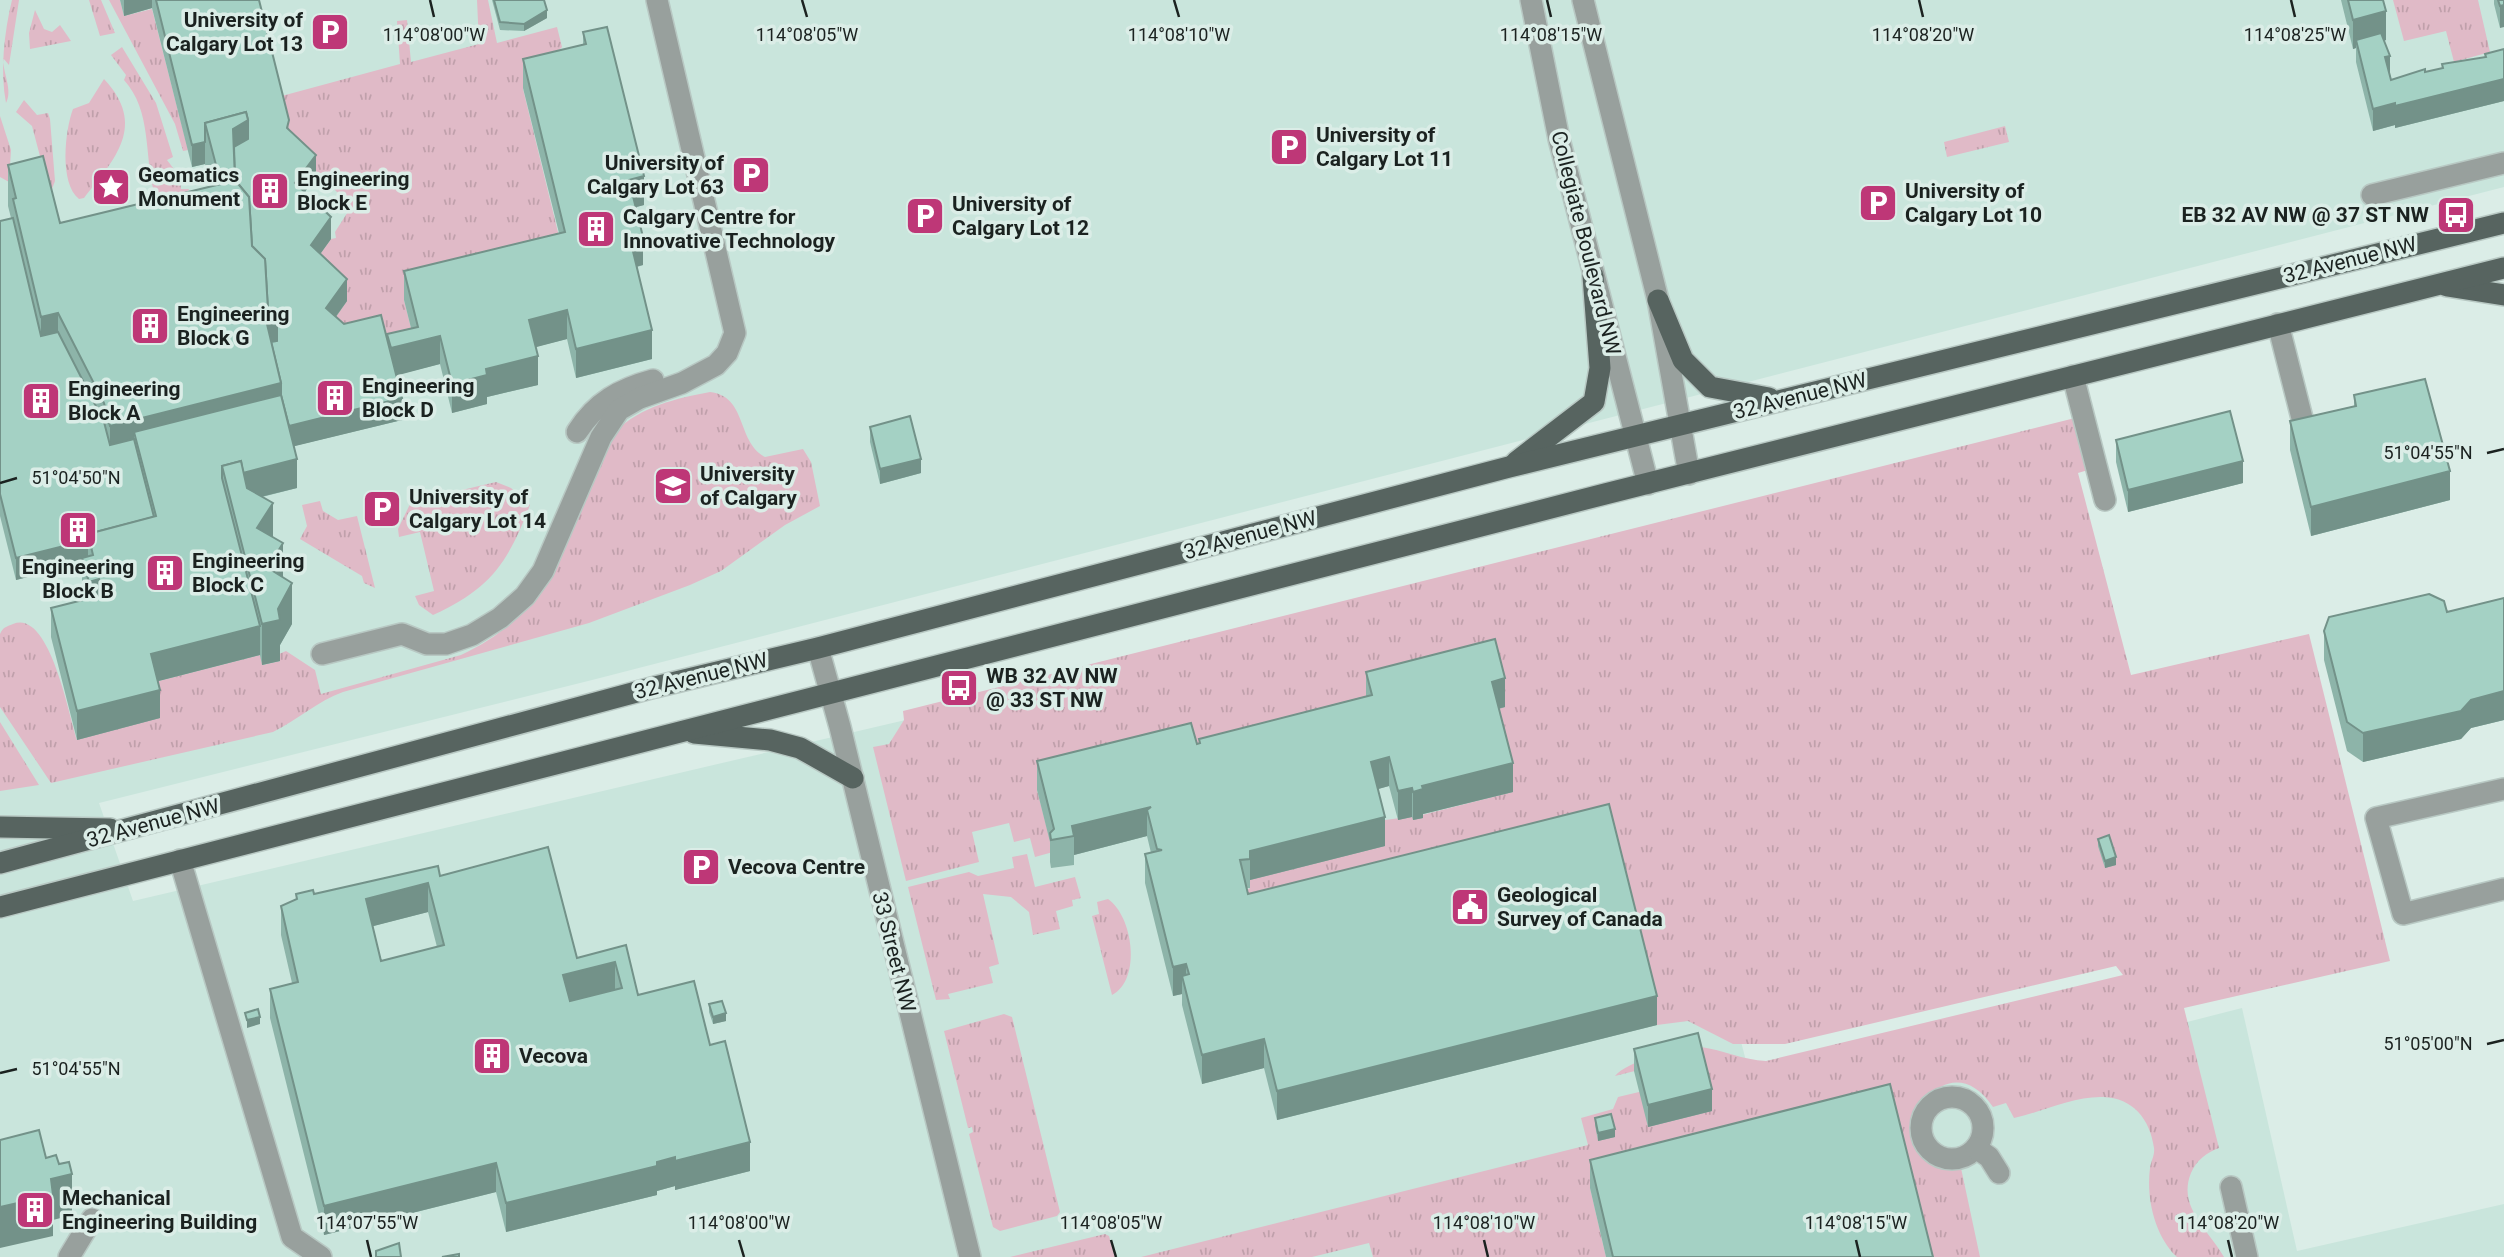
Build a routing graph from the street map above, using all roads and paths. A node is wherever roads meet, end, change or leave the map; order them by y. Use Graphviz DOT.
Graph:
graph roads {
  1 [pos="657,0"];
  2 [pos="1531,0"];
  3 [pos="1583,0"];
  4 [pos="2504,163"];
  5 [pos="2372,195"];
  6 [pos="2504,223"];
  7 [pos="2504,268"];
  8 [pos="1593,276"];
  9 [pos="2435,284"];
  10 [pos="2504,295"];
  11 [pos="1658,300"];
  12 [pos="2278,324"];
  13 [pos="693,375"];
  14 [pos="2073,376"];
  15 [pos="1782,400"];
  16 [pos="2303,422"];
  17 [pos="1679,426"];
  18 [pos="577,432"];
  19 [pos="1636,435"];
  20 [pos="1509,467"];
  21 [pos="1689,474"];
  22 [pos="1648,484"];
  23 [pos="2105,500"];
  24 [pos="818,648"];
  25 [pos="322,653"];
  26 [pos="830,694"];
  27 [pos="674,732"];
  28 [pos="853,778"];
  29 [pos="2504,789"];
  30 [pos="0,827"];
  31 [pos="133,830"];
  32 [pos="180,860"];
  33 [pos="0,863"];
  34 [pos="2504,889"];
  35 [pos="0,907"];
  36 [pos="1976,1148"];
  37 [pos="1999,1173"];
  38 [pos="2231,1187"];
  39 [pos="92,1219"];
  40 [pos="69,1257"];
  41 [pos="321,1257"];
  42 [pos="970,1257"];
  43 [pos="2247,1257"];
  1 -- 13 [label="street"];
  2 -- 8 [label="street, Collegiate Boulevard NW"];
  3 -- 11 [label="street"];
  4 -- 5 [label="street"];
  6 -- 15 [label="main road, 32 Avenue NW"];
  7 -- 9 [label="main road, 32 Avenue NW"];
  8 -- 19 [label="street, Collegiate Boulevard NW"];
  8 -- 20 [label="main road"];
  9 -- 10 [label="main road"];
  9 -- 12 [label="main road, 32 Avenue NW"];
  11 -- 15 [label="main road"];
  11 -- 17 [label="street"];
  12 -- 14 [label="main road, 32 Avenue NW"];
  12 -- 16 [label="street"];
  13 -- 18 [label="street"];
  13 -- 25 [label="street"];
  14 -- 21 [label="main road, 32 Avenue NW"];
  14 -- 23 [label="street"];
  15 -- 17 [label="main road, 32 Avenue NW"];
  17 -- 19 [label="main road, 32 Avenue NW"];
  17 -- 21 [label="street"];
  19 -- 20 [label="main road, 32 Avenue NW"];
  19 -- 22 [label="street, Collegiate Boulevard NW"];
  20 -- 24 [label="main road, 32 Avenue NW"];
  21 -- 22 [label="main road, 32 Avenue NW"];
  22 -- 26 [label="main road, 32 Avenue NW"];
  24 -- 26 [label="street, 33 Street NW"];
  24 -- 31 [label="main road, 32 Avenue NW"];
  26 -- 27 [label="main road, 32 Avenue NW"];
  26 -- 28 [label="street, 33 Street NW"];
  27 -- 28 [label="main road"];
  27 -- 32 [label="main road, 32 Avenue NW"];
  28 -- 42 [label="street, 33 Street NW"];
  29 -- 34 [label="street"];
  30 -- 31 [label="main road"];
  31 -- 33 [label="main road, 32 Avenue NW"];
  32 -- 35 [label="main road, 32 Avenue NW"];
  32 -- 41 [label="street"];
  36 -- 37 [label="street"];
  38 -- 43 [label="street"];
  39 -- 40 [label="street"];
}
